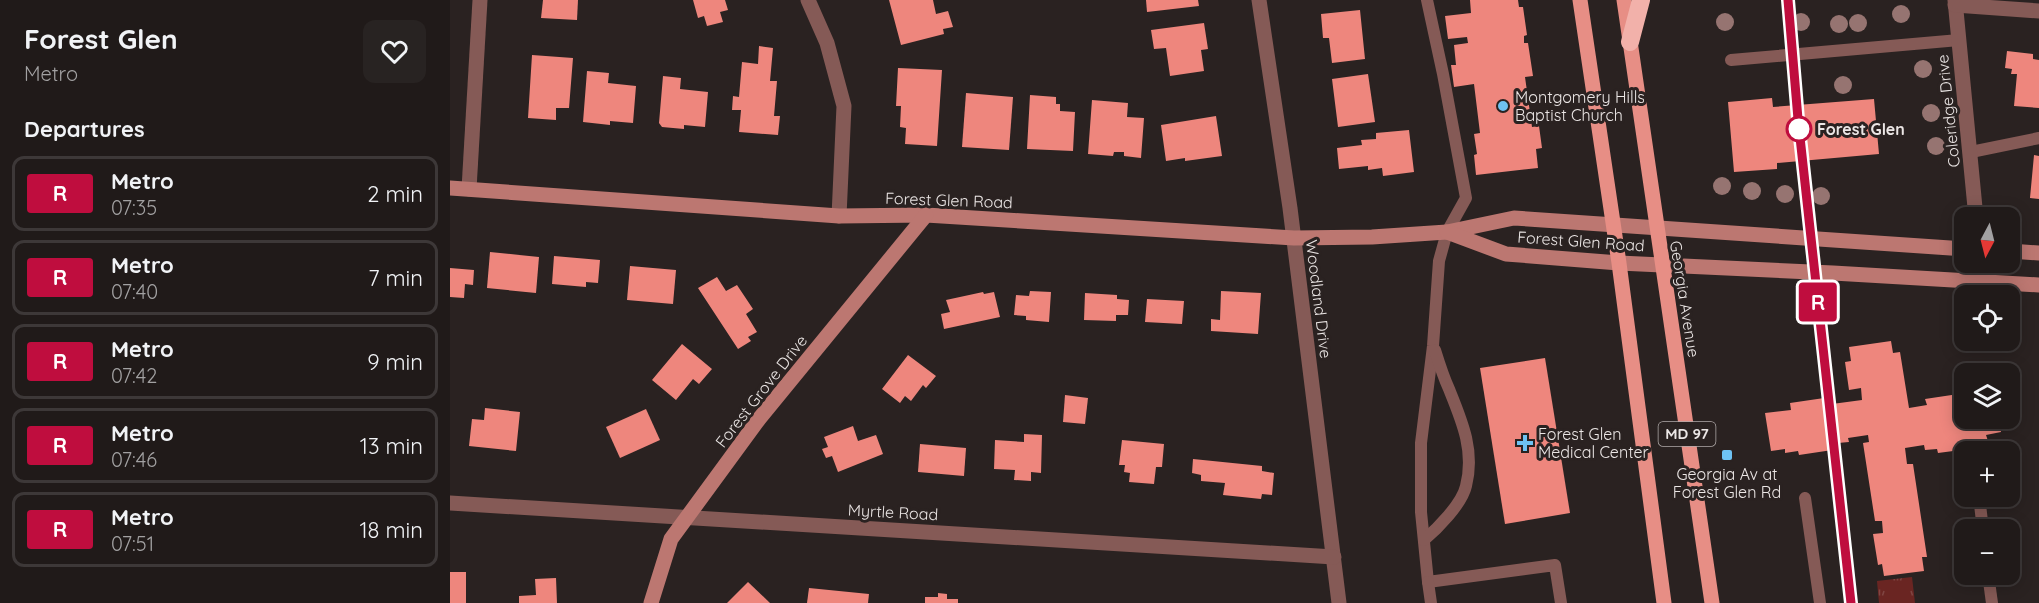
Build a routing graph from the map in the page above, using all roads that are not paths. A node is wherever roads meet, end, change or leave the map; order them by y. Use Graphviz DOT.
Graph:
graph roads {
  1 [pos="480,0"];
  2 [pos="808,0"];
  3 [pos="1259,0"];
  4 [pos="1427,0"];
  5 [pos="1580,0"];
  6 [pos="1624,0"];
  7 [pos="1641,0"];
  8 [pos="1955,2"];
  9 [pos="2039,11"];
  10 [pos="1959,40"];
  11 [pos="1630,42"];
  12 [pos="1731,60"];
  13 [pos="2039,138"];
  14 [pos="1971,152"];
  15 [pos="450,188"];
  16 [pos="469,189"];
  17 [pos="1975,207"];
  18 [pos="926,214"];
  19 [pos="838,216"];
  20 [pos="1613,225"];
  21 [pos="1656,228"];
  22 [pos="1447,232"];
  23 [pos="1293,238"];
  24 [pos="1954,248"];
  25 [pos="2020,252"];
  26 [pos="2039,253"];
  27 [pos="1619,263"];
  28 [pos="1661,265"];
  29 [pos="2039,285"];
  30 [pos="1433,346"];
  31 [pos="1805,498"];
  32 [pos="450,503"];
  33 [pos="687,518"];
  34 [pos="1424,540"];
  35 [pos="1334,556"];
  36 [pos="1428,582"];
  37 [pos="1990,585"];
  38 [pos="651,603"];
  39 [pos="1339,603"];
  40 [pos="1431,603"];
  41 [pos="1561,603"];
  42 [pos="1664,603"];
  43 [pos="1712,603"];
  44 [pos="1820,603"];
  45 [pos="1992,603"];
  1 -- 16 [label="street"];
  2 -- 19 [label="street"];
  3 -- 23 [label="street, Woodland Drive"];
  4 -- 22 [label="lane"];
  5 -- 20 [label="main road, MD 97"];
  6 -- 11 [label="main road, Georgia Avenue / MD 97"];
  7 -- 11 [label="highway"];
  8 -- 9 [label="street"];
  8 -- 10 [label="street, Coleridge Drive"];
  10 -- 12 [label="lane"];
  10 -- 14 [label="street, Coleridge Drive"];
  11 -- 21 [label="main road, Georgia Avenue / MD 97"];
  13 -- 14 [label="lane"];
  14 -- 17 [label="street, Coleridge Drive"];
  15 -- 16 [label="street, Forest Glen Road"];
  16 -- 19 [label="street, Forest Glen Road"];
  18 -- 19 [label="street, Forest Glen Road"];
  18 -- 23 [label="street, Forest Glen Road"];
  18 -- 33 [label="street, Forest Grove Drive"];
  20 -- 21 [label="street, Forest Glen Road"];
  20 -- 22 [label="street, Forest Glen Road"];
  20 -- 27 [label="main road, MD 97"];
  21 -- 24 [label="street, Forest Glen Road"];
  21 -- 28 [label="main road, Georgia Avenue / MD 97"];
  22 -- 23 [label="street, Forest Glen Road"];
  22 -- 27 [label="street, Forest Glen Road"];
  22 -- 30 [label="lane"];
  23 -- 35 [label="street, Woodland Drive"];
  25 -- 26 [label="street"];
  27 -- 28 [label="street, Forest Glen Road"];
  27 -- 42 [label="main road, MD 97"];
  28 -- 29 [label="street, Forest Glen Road"];
  28 -- 43 [label="main road, Georgia Avenue / MD 97"];
  30 -- 34 [label="lane"];
  30 -- 34 [label="lane"];
  31 -- 44 [label="lane"];
  32 -- 33 [label="street, Myrtle Road"];
  33 -- 35 [label="street, Myrtle Road"];
  33 -- 38 [label="street, Forest Grove Drive"];
  34 -- 36 [label="lane"];
  35 -- 39 [label="street, Woodland Drive"];
  36 -- 40 [label="lane"];
  36 -- 41 [label="lane"];
  37 -- 45 [label="lane"];
}
